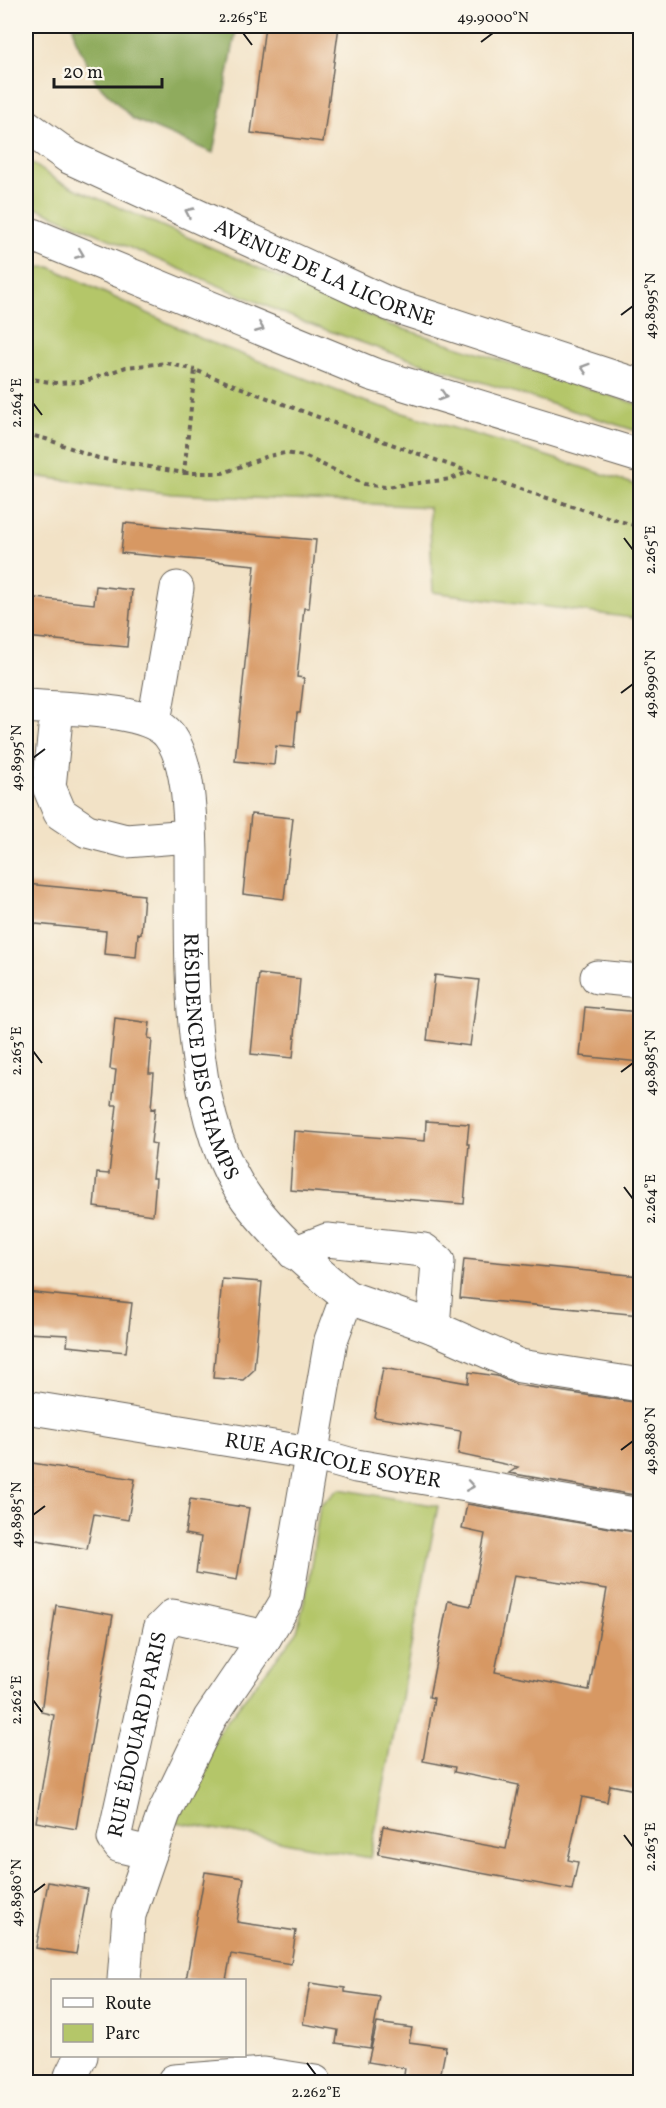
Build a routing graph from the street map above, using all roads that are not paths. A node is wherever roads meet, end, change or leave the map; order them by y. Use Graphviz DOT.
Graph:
graph roads {
  1 [pos="26,126"];
  2 [pos="26,234"];
  3 [pos="640,386"];
  4 [pos="640,456"];
  5 [pos="177,588"];
  6 [pos="41,707"];
  7 [pos="154,722"];
  8 [pos="190,836"];
  9 [pos="597,977"];
  10 [pos="640,981"];
  11 [pos="294,1253"];
  12 [pos="347,1297"];
  13 [pos="433,1327"];
  14 [pos="640,1385"];
  15 [pos="26,1407"];
  16 [pos="310,1454"];
  17 [pos="640,1515"];
  18 [pos="265,1637"];
  19 [pos="150,1853"];
  20 [pos="124,1979"];
  21 [pos="80,2057"];
  22 [pos="170,2073"];
  23 [pos="72,2082"];
  24 [pos="315,2082"];
  3 -- 1 [label="street, AVENUE DE LA LICORNE, one-way"];
  2 -- 4 [label="street, one-way"];
  5 -- 7 [label="street"];
  6 -- 7 [label="street"];
  6 -- 8 [label="street"];
  7 -- 8 [label="street, RÉSIDENCE DES CHAMPS"];
  8 -- 11 [label="street, RÉSIDENCE DES CHAMPS"];
  9 -- 10 [label="street"];
  11 -- 12 [label="street, RÉSIDENCE DES CHAMPS"];
  11 -- 13 [label="street"];
  12 -- 13 [label="street, RÉSIDENCE DES CHAMPS"];
  12 -- 16 [label="street"];
  13 -- 14 [label="street, RÉSIDENCE DES CHAMPS"];
  15 -- 16 [label="street, RUE AGRICOLE SOYER"];
  16 -- 17 [label="street, RUE AGRICOLE SOYER, one-way"];
  16 -- 18 [label="street, RUE ÉDOUARD PARIS"];
  18 -- 19 [label="street, RUE ÉDOUARD PARIS"];
  18 -- 19 [label="street, RUE ÉDOUARD PARIS"];
  19 -- 20 [label="street, RUE ÉDOUARD PARIS"];
  21 -- 23 [label="street"];
  22 -- 24 [label="street"];
}
